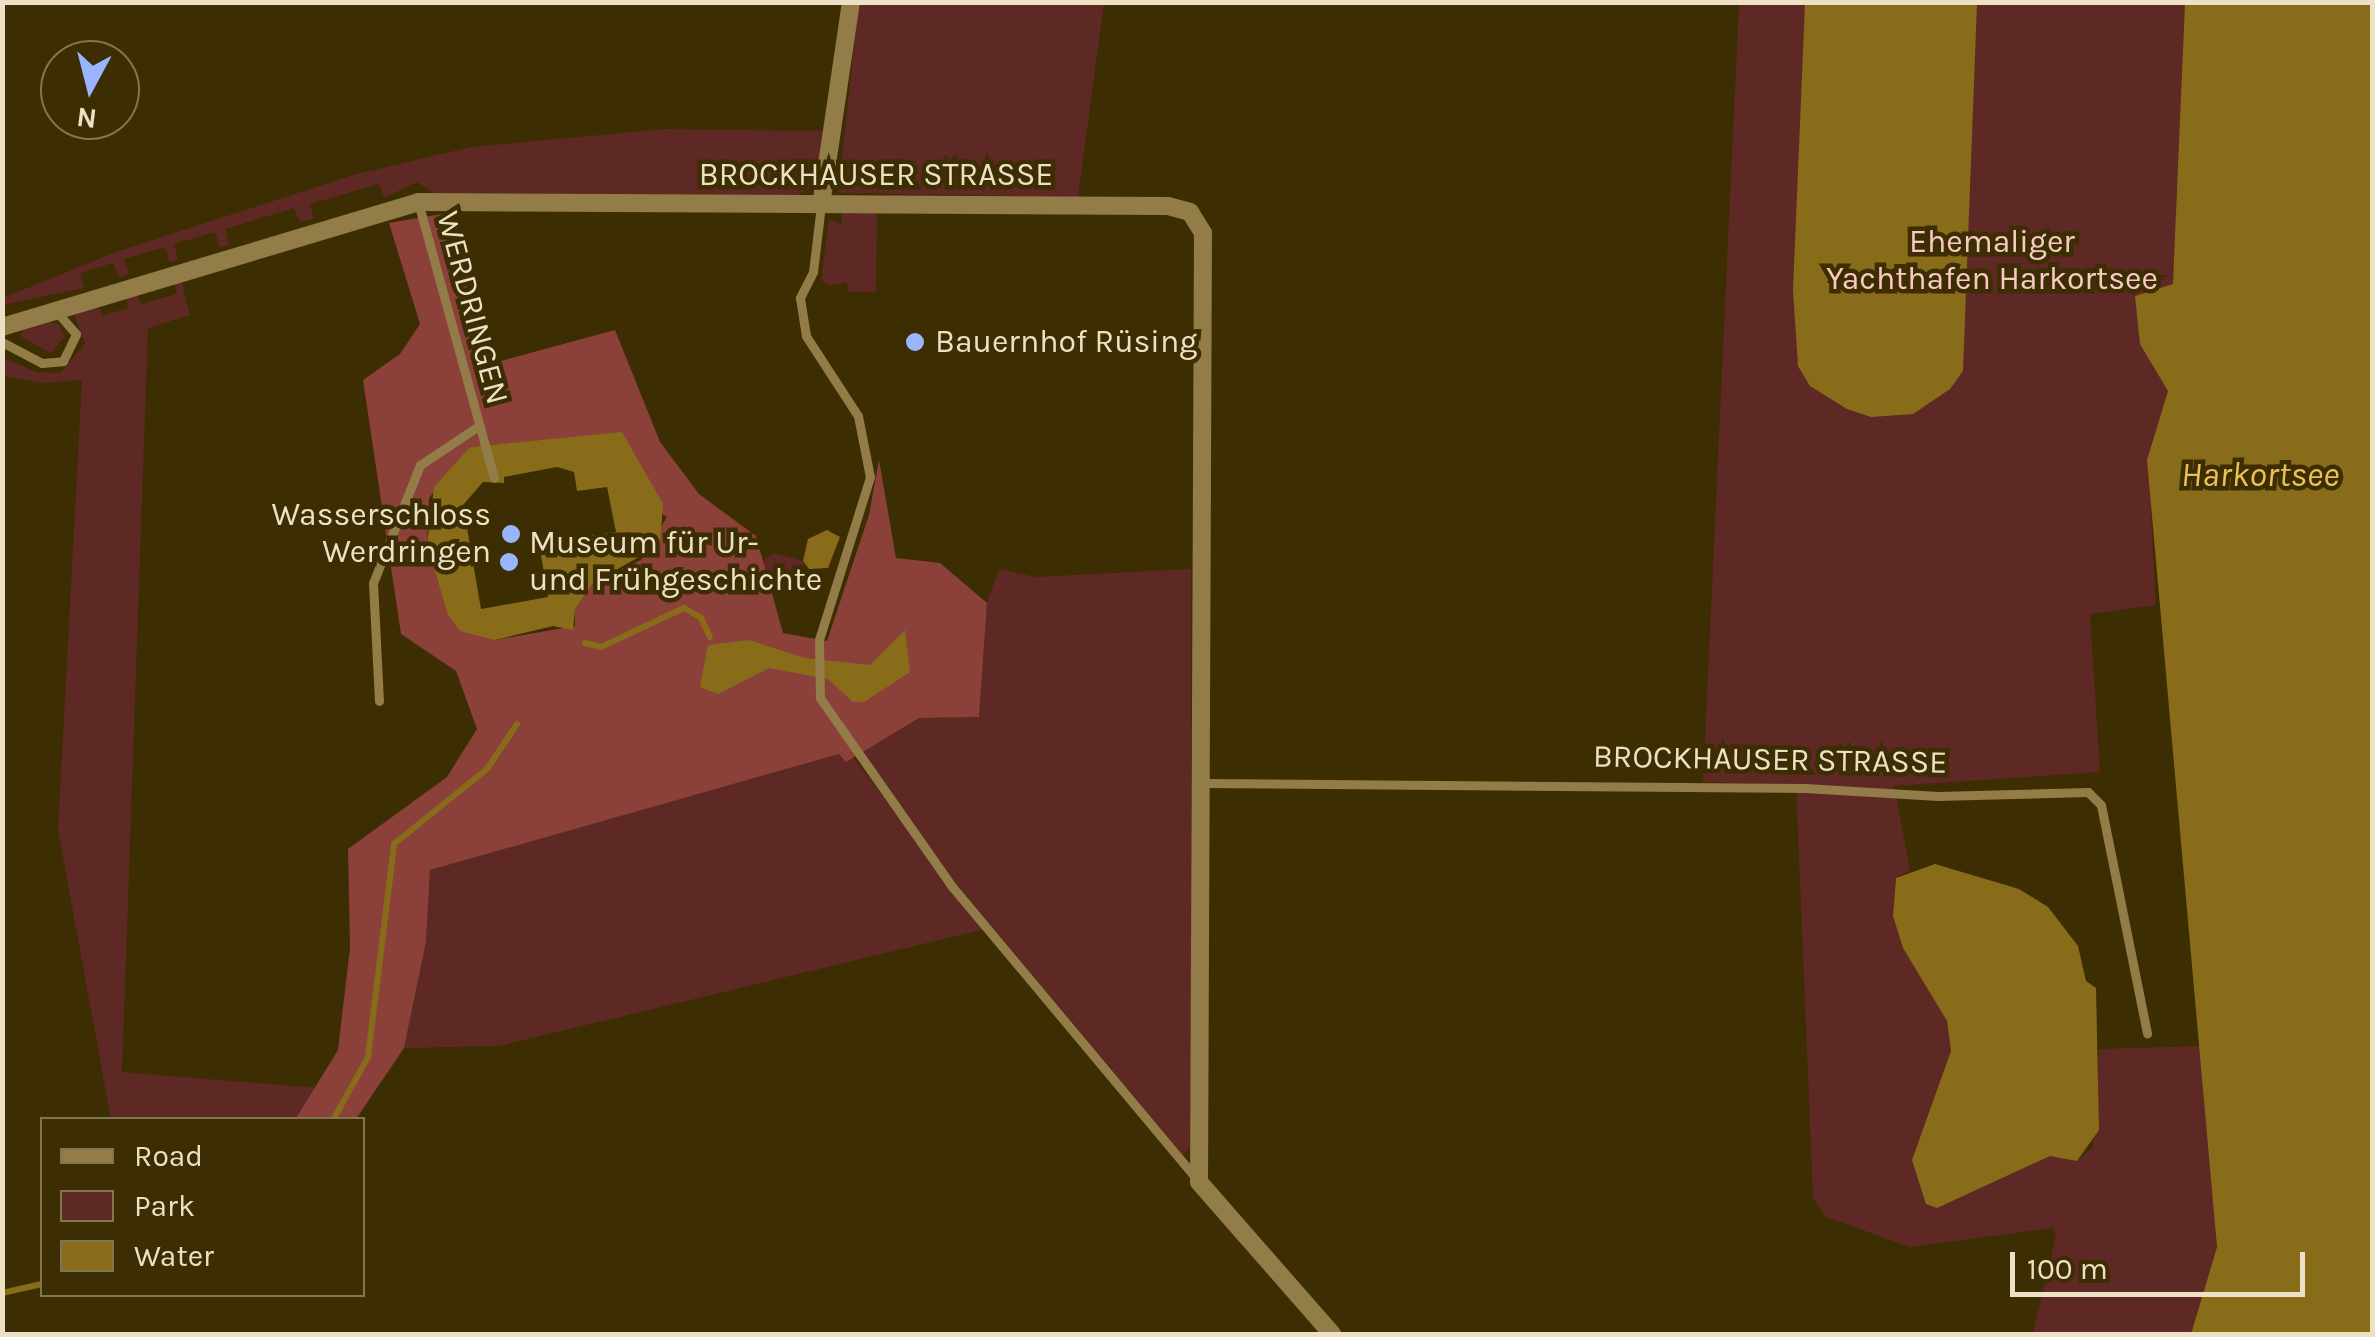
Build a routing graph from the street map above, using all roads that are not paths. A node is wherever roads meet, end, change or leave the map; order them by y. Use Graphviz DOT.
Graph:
graph roads {
  1 [pos="852,2"];
  2 [pos="418,202"];
  3 [pos="821,205"];
  4 [pos="54,309"];
  5 [pos="2,327"];
  6 [pos="2,342"];
  7 [pos="478,427"];
  8 [pos="494,478"];
  9 [pos="379,701"];
  10 [pos="1199,783"];
  11 [pos="2147,1033"];
  12 [pos="1199,1182"];
  13 [pos="1332,1334"];
  1 -- 3 [label="street"];
  2 -- 3 [label="street, BROCKHAUSER STRASSE"];
  2 -- 4 [label="street, BROCKHAUSER STRASSE"];
  2 -- 7 [label="lane, WERDRINGEN"];
  3 -- 10 [label="street, BROCKHAUSER STRASSE"];
  3 -- 12 [label="lane"];
  4 -- 5 [label="street, BROCKHAUSER STRASSE"];
  4 -- 6 [label="lane"];
  7 -- 8 [label="lane, WERDRINGEN"];
  7 -- 9 [label="lane, WERDRINGEN"];
  10 -- 11 [label="lane, BROCKHAUSER STRASSE"];
  10 -- 12 [label="street, BROCKHAUSER STRASSE"];
  12 -- 13 [label="street"];
}
